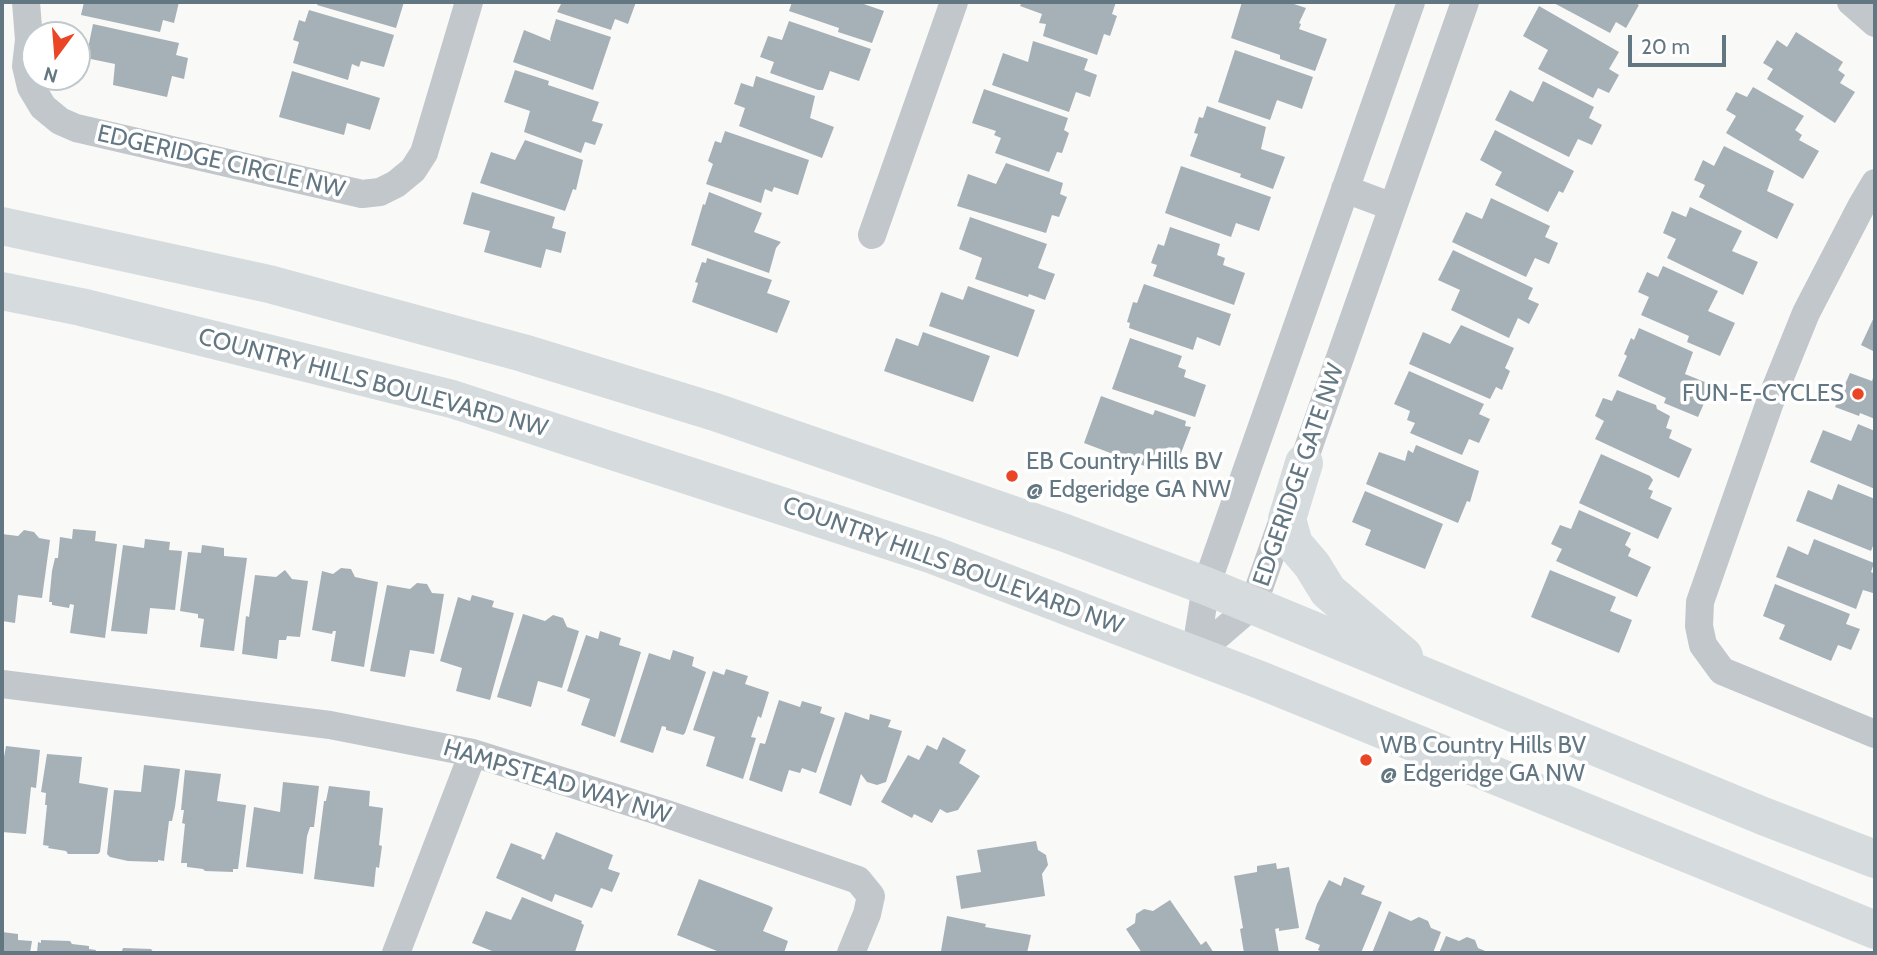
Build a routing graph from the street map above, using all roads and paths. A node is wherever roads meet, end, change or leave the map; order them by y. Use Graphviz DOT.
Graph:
graph roads {
  1 [pos="26,2"];
  2 [pos="469,2"];
  3 [pos="954,2"];
  4 [pos="1411,2"];
  5 [pos="1465,2"];
  6 [pos="1851,2"];
  7 [pos="1875,23"];
  8 [pos="1875,183"];
  9 [pos="1345,189"];
  10 [pos="1393,207"];
  11 [pos="2,226"];
  12 [pos="872,235"];
  13 [pos="2,291"];
  14 [pos="1304,463"];
  15 [pos="1206,586"];
  16 [pos="1253,605"];
  17 [pos="1195,654"];
  18 [pos="1432,680"];
  19 [pos="2,684"];
  20 [pos="1875,734"];
  21 [pos="473,753"];
  22 [pos="1875,859"];
  23 [pos="1875,930"];
  24 [pos="397,953"];
  25 [pos="851,953"];
  1 -- 2 [label="street, EDGERIDGE CIRCLE NW"];
  3 -- 12 [label="street"];
  4 -- 9 [label="street, EDGERIDGE GATE NW"];
  5 -- 10 [label="street, EDGERIDGE GATE NW"];
  6 -- 7 [label="street"];
  8 -- 20 [label="street"];
  9 -- 10 [label="street"];
  9 -- 15 [label="street, EDGERIDGE GATE NW"];
  10 -- 14 [label="street, EDGERIDGE GATE NW"];
  11 -- 15 [label="main road"];
  13 -- 17 [label="main road, COUNTRY HILLS BOULEVARD NW"];
  14 -- 16 [label="street, EDGERIDGE GATE NW"];
  14 -- 18 [label="main road"];
  15 -- 16 [label="main road"];
  15 -- 17 [label="street, EDGERIDGE GATE NW"];
  16 -- 17 [label="street, EDGERIDGE GATE NW"];
  16 -- 18 [label="main road"];
  17 -- 23 [label="main road, COUNTRY HILLS BOULEVARD NW"];
  18 -- 22 [label="main road"];
  19 -- 21 [label="street, HAMPSTEAD WAY NW"];
  21 -- 24 [label="street"];
  21 -- 25 [label="street, HAMPSTEAD WAY NW"];
}
